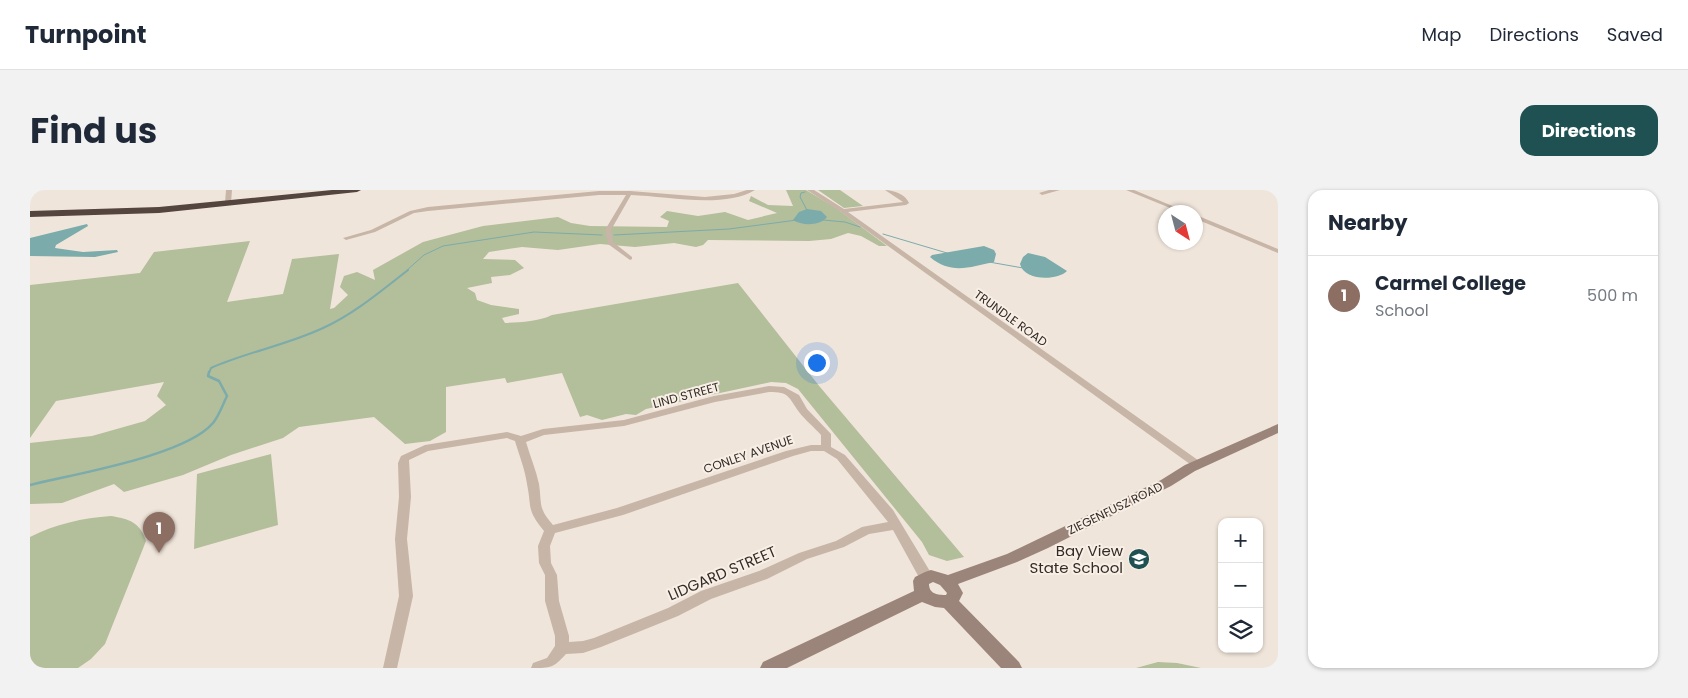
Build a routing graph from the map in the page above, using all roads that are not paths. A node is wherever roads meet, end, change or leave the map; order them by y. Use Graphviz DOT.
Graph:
graph roads {
  1 [pos="321,190"];
  2 [pos="357,190"];
  3 [pos="752,190"];
  4 [pos="810,190"];
  5 [pos="888,190"];
  6 [pos="1057,190"];
  7 [pos="1128,190"];
  8 [pos="630,193"];
  9 [pos="1042,193"];
  10 [pos="229,197"];
  11 [pos="1166,205"];
  12 [pos="30,209"];
  13 [pos="843,211"];
  14 [pos="30,214"];
  15 [pos="1203,220"];
  16 [pos="346,238"];
  17 [pos="1278,251"];
  18 [pos="630,258"];
  19 [pos="1278,428"];
  20 [pos="520,440"];
  21 [pos="826,448"];
  22 [pos="1198,465"];
  23 [pos="895,525"];
  24 [pos="550,530"];
  25 [pos="948,582"];
  26 [pos="925,586"];
  27 [pos="948,602"];
  28 [pos="562,648"];
  29 [pos="390,668"];
  30 [pos="538,668"];
  31 [pos="770,668"];
  32 [pos="1013,668"];
  1 -- 10 [label="highway"];
  2 -- 10 [label="highway"];
  3 -- 8 [label="street"];
  4 -- 13 [label="street, TRUNDLE ROAD"];
  5 -- 13 [label="street"];
  6 -- 9 [label="street"];
  7 -- 11 [label="street"];
  8 -- 16 [label="street"];
  8 -- 18 [label="street"];
  10 -- 12 [label="highway"];
  10 -- 14 [label="highway"];
  13 -- 22 [label="street, TRUNDLE ROAD"];
  15 -- 17 [label="street"];
  19 -- 22 [label="street, ZIEGENFUSZ ROAD"];
  20 -- 21 [label="street, LIND STREET"];
  20 -- 24 [label="street"];
  20 -- 29 [label="street"];
  21 -- 23 [label="street"];
  21 -- 24 [label="street, CONLEY AVENUE"];
  22 -- 25 [label="street, ZIEGENFUSZ ROAD"];
  23 -- 26 [label="street"];
  23 -- 28 [label="street, LIDGARD STREET"];
  24 -- 28 [label="street"];
  25 -- 26 [label="street"];
  25 -- 27 [label="street"];
  26 -- 27 [label="street"];
  26 -- 31 [label="street"];
  27 -- 32 [label="street"];
  28 -- 30 [label="street"];
}
